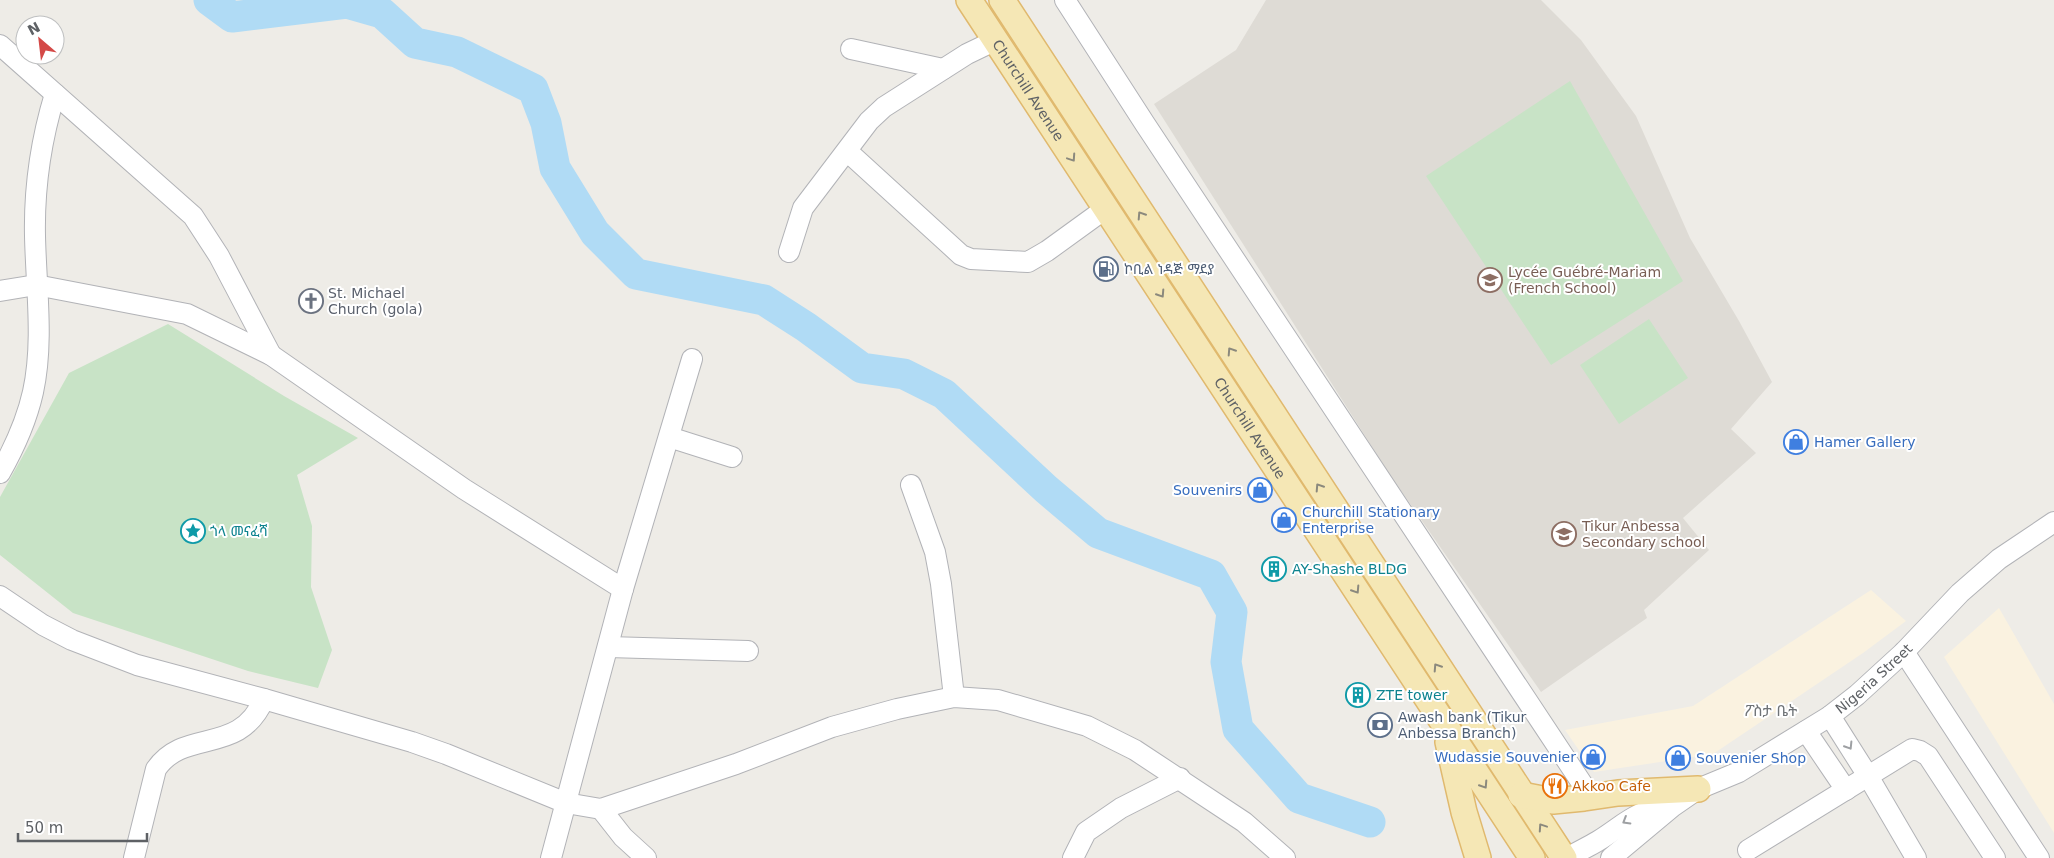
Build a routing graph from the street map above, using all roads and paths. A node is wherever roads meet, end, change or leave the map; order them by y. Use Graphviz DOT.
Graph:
graph roads {
  1 [pos="968,0"];
  2 [pos="1065,0"];
  3 [pos="1007,2"];
  4 [pos="994,41"];
  5 [pos="0,45"];
  6 [pos="851,49"];
  7 [pos="943,70"];
  8 [pos="55,94"];
  9 [pos="847,151"];
  10 [pos="1105,209"];
  11 [pos="790,252"];
  12 [pos="36,285"];
  13 [pos="0,291"];
  14 [pos="271,355"];
  15 [pos="692,359"];
  16 [pos="669,437"];
  17 [pos="732,457"];
  18 [pos="0,473"];
  19 [pos="911,485"];
  20 [pos="2054,522"];
  21 [pos="623,590"];
  22 [pos="0,596"];
  23 [pos="608,647"];
  24 [pos="748,652"];
  25 [pos="1904,652"];
  26 [pos="954,698"];
  27 [pos="264,699"];
  28 [pos="1830,716"];
  29 [pos="1444,724"];
  30 [pos="1806,731"];
  31 [pos="1868,776"];
  32 [pos="1180,778"];
  33 [pos="1583,785"];
  34 [pos="1698,790"];
  35 [pos="1846,790"];
  36 [pos="1521,795"];
  37 [pos="566,803"];
  38 [pos="1672,806"];
  39 [pos="601,809"];
  40 [pos="1748,850"];
  41 [pos="134,858"];
  42 [pos="551,858"];
  43 [pos="646,858"];
  44 [pos="1073,858"];
  45 [pos="1285,858"];
  46 [pos="1478,858"];
  47 [pos="1532,858"];
  48 [pos="1565,858"];
  49 [pos="1611,858"];
  50 [pos="1916,858"];
  51 [pos="1995,858"];
  52 [pos="2039,858"];
  1 -- 4 [label="main road, Churchill Avenue"];
  2 -- 33 [label="street"];
  36 -- 3 [label="main road, Churchill Avenue, one-way"];
  4 -- 7 [label="street"];
  4 -- 10 [label="main road, Churchill Avenue, one-way"];
  5 -- 8 [label="street"];
  6 -- 7 [label="street"];
  7 -- 9 [label="street"];
  8 -- 12 [label="street"];
  8 -- 14 [label="street"];
  9 -- 10 [label="street"];
  9 -- 11 [label="street"];
  10 -- 29 [label="main road, Churchill Avenue, one-way"];
  12 -- 13 [label="street"];
  12 -- 14 [label="street"];
  12 -- 18 [label="street"];
  14 -- 21 [label="street"];
  15 -- 16 [label="street"];
  16 -- 17 [label="street"];
  16 -- 21 [label="street"];
  19 -- 26 [label="street"];
  20 -- 25 [label="street, Nigeria Street"];
  21 -- 23 [label="street"];
  22 -- 27 [label="street"];
  23 -- 24 [label="street"];
  23 -- 37 [label="street"];
  25 -- 28 [label="street, Nigeria Street"];
  25 -- 52 [label="street"];
  26 -- 32 [label="street"];
  26 -- 39 [label="street"];
  27 -- 37 [label="street"];
  27 -- 41 [label="street"];
  28 -- 30 [label="street, Nigeria Street"];
  28 -- 31 [label="street, one-way"];
  29 -- 46 [label="main road"];
  29 -- 47 [label="main road, Churchill Avenue, one-way"];
  30 -- 34 [label="street, Nigeria Street"];
  30 -- 35 [label="street"];
  31 -- 35 [label="street"];
  31 -- 50 [label="street"];
  31 -- 51 [label="street"];
  32 -- 44 [label="street"];
  32 -- 45 [label="street"];
  34 -- 36 [label="main road"];
  34 -- 38 [label="street, Nigeria Street"];
  35 -- 40 [label="street"];
  48 -- 36 [label="main road, Churchill Avenue, one-way"];
  37 -- 39 [label="street"];
  37 -- 42 [label="street"];
  38 -- 48 [label="street, Nigeria Street, one-way"];
  38 -- 49 [label="street, Nigeria Street"];
  39 -- 43 [label="street"];
}
